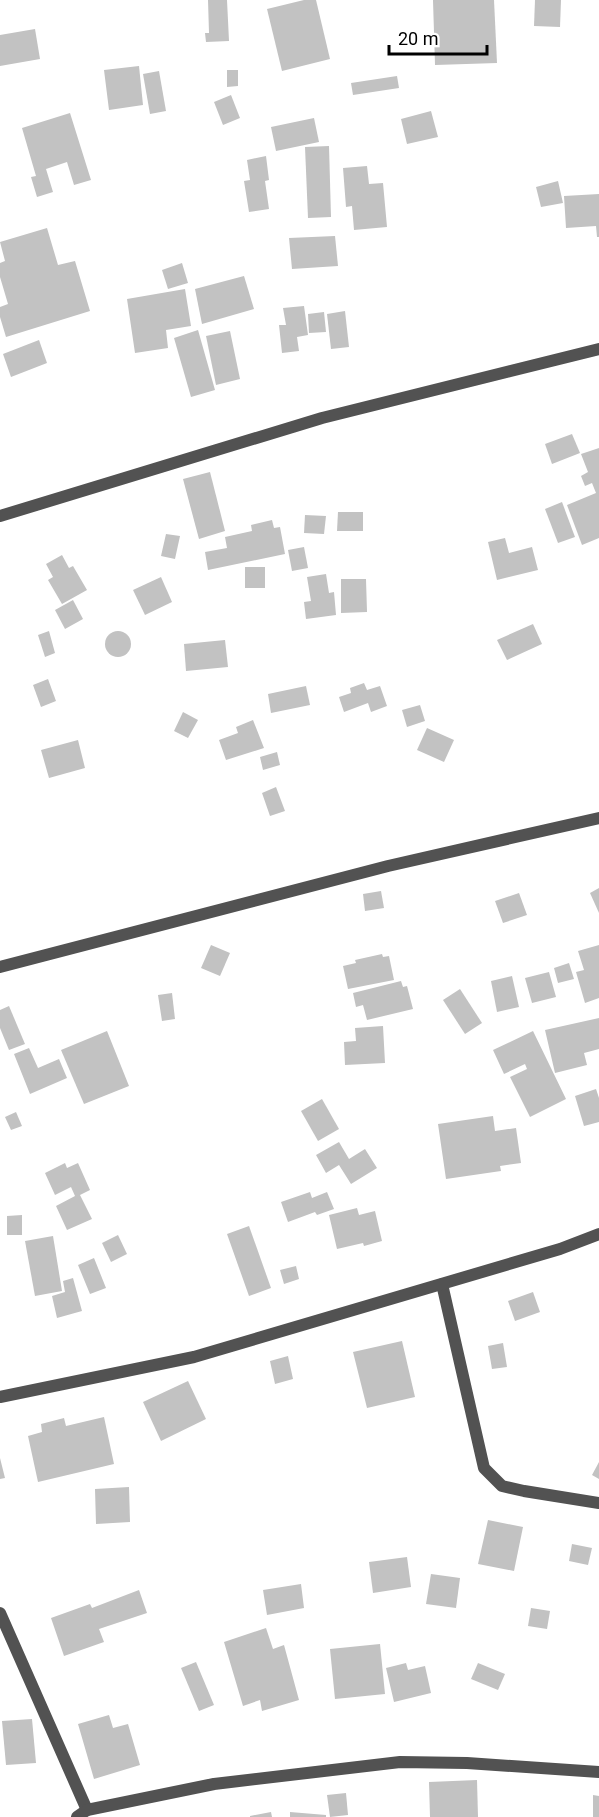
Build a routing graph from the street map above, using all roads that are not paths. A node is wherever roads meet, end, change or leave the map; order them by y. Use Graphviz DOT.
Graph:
graph roads {
  1 [pos="599,349"];
  2 [pos="0,516"];
  3 [pos="599,818"];
  4 [pos="0,967"];
  5 [pos="599,1234"];
  6 [pos="442,1284"];
  7 [pos="0,1397"];
  8 [pos="599,1503"];
  9 [pos="0,1613"];
  10 [pos="599,1772"];
  11 [pos="82,1813"];
  1 -- 2 [label="street"];
  3 -- 4 [label="street"];
  5 -- 6 [label="street"];
  6 -- 7 [label="street"];
  6 -- 8 [label="street"];
  9 -- 11 [label="street"];
  10 -- 11 [label="street"];
}
